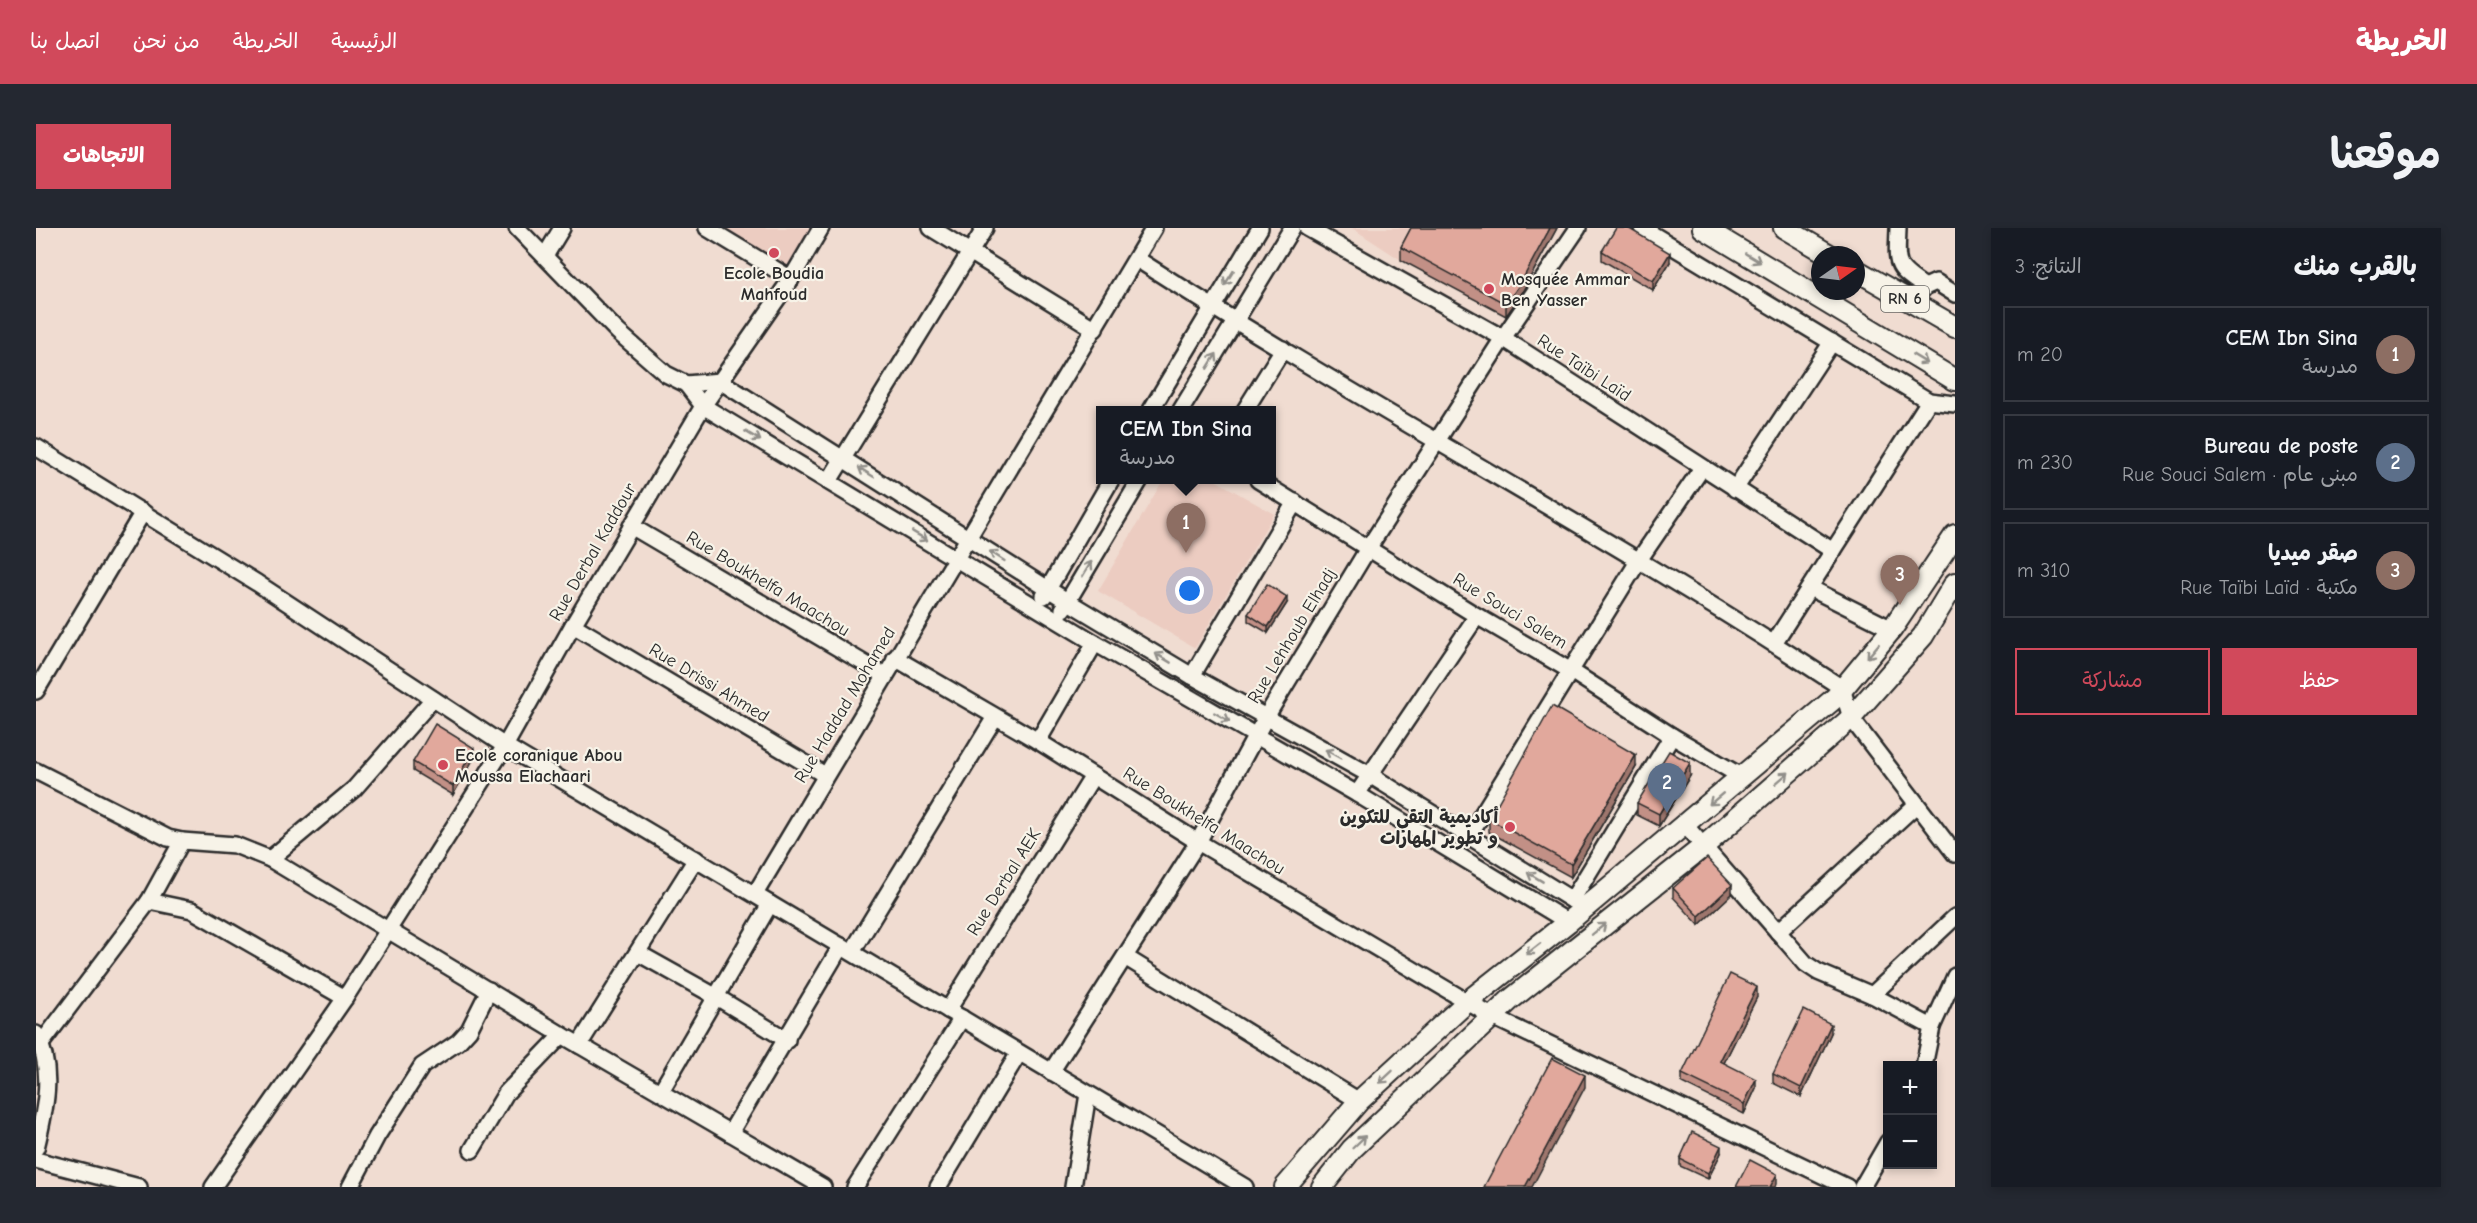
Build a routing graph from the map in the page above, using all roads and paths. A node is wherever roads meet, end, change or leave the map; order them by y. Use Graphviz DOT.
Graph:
graph roads {
  1 [pos="517,228"];
  2 [pos="562,228"];
  3 [pos="707,228"];
  4 [pos="821,228"];
  5 [pos="931,228"];
  6 [pos="985,228"];
  7 [pos="1154,228"];
  8 [pos="1260,228"];
  9 [pos="1292,228"];
  10 [pos="1307,228"];
  11 [pos="1578,228"];
  12 [pos="1642,228"];
  13 [pos="1703,228"];
  14 [pos="1784,228"];
  15 [pos="1898,228"];
  16 [pos="1815,246"];
  17 [pos="971,252"];
  18 [pos="545,256"];
  19 [pos="1137,259"];
  20 [pos="1865,275"];
  21 [pos="791,279"];
  22 [pos="1925,287"];
  23 [pos="1955,294"];
  24 [pos="1911,303"];
  25 [pos="1211,307"];
  26 [pos="1236,321"];
  27 [pos="1955,327"];
  28 [pos="1095,329"];
  29 [pos="1503,338"];
  30 [pos="1832,342"];
  31 [pos="1283,349"];
  32 [pos="1955,380"];
  33 [pos="720,381"];
  34 [pos="686,384"];
  35 [pos="1929,401"];
  36 [pos="1955,404"];
  37 [pos="703,406"];
  38 [pos="1154,406"];
  39 [pos="1184,406"];
  40 [pos="1248,406"];
  41 [pos="1436,441"];
  42 [pos="36,447"];
  43 [pos="844,458"];
  44 [pos="1702,468"];
  45 [pos="829,481"];
  46 [pos="1110,484"];
  47 [pos="1138,484"];
  48 [pos="1265,484"];
  49 [pos="1735,489"];
  50 [pos="1295,502"];
  51 [pos="142,512"];
  52 [pos="631,526"];
  53 [pos="1955,535"];
  54 [pos="968,537"];
  55 [pos="1369,547"];
  56 [pos="1833,551"];
  57 [pos="956,558"];
  58 [pos="1639,560"];
  59 [pos="1955,583"];
  60 [pos="1810,588"];
  61 [pos="1048,589"];
  62 [pos="1067,601"];
  63 [pos="1037,607"];
  64 [pos="1477,616"];
  65 [pos="1057,619"];
  66 [pos="573,625"];
  67 [pos="1892,629"];
  68 [pos="1095,643"];
  69 [pos="1774,643"];
  70 [pos="896,658"];
  71 [pos="1571,671"];
  72 [pos="885,675"];
  73 [pos="1192,676"];
  74 [pos="1842,688"];
  75 [pos="36,692"];
  76 [pos="433,699"];
  77 [pos="995,717"];
  78 [pos="1266,717"];
  79 [pos="1851,718"];
  80 [pos="1255,736"];
  81 [pos="1672,736"];
  82 [pos="1038,741"];
  83 [pos="505,746"];
  84 [pos="36,771"];
  85 [pos="825,775"];
  86 [pos="1370,775"];
  87 [pos="1093,776"];
  88 [pos="1742,777"];
  89 [pos="1357,794"];
  90 [pos="1916,805"];
  91 [pos="1685,825"];
  92 [pos="1468,837"];
  93 [pos="182,841"];
  94 [pos="1198,842"];
  95 [pos="1704,846"];
  96 [pos="1955,854"];
  97 [pos="270,859"];
  98 [pos="696,859"];
  99 [pos="755,894"];
  100 [pos="149,901"];
  101 [pos="770,904"];
  102 [pos="1579,904"];
  103 [pos="1955,917"];
  104 [pos="1568,922"];
  105 [pos="389,929"];
  106 [pos="1778,932"];
  107 [pos="846,949"];
  108 [pos="638,954"];
  109 [pos="1125,957"];
  110 [pos="1955,976"];
  111 [pos="489,990"];
  112 [pos="1872,995"];
  113 [pos="715,996"];
  114 [pos="345,998"];
  115 [pos="1467,1002"];
  116 [pos="948,1010"];
  117 [pos="1494,1017"];
  118 [pos="962,1018"];
  119 [pos="1932,1027"];
  120 [pos="562,1035"];
  121 [pos="38,1039"];
  122 [pos="787,1040"];
  123 [pos="579,1045"];
  124 [pos="1019,1053"];
  125 [pos="1925,1061"];
  126 [pos="1051,1072"];
  127 [pos="661,1091"];
  128 [pos="1088,1094"];
  129 [pos="1359,1101"];
  130 [pos="730,1133"];
  131 [pos="36,1148"];
  132 [pos="1883,1149"];
  133 [pos="472,1150"];
  134 [pos="36,1160"];
  135 [pos="89,1181"];
  136 [pos="139,1187"];
  137 [pos="213,1187"];
  138 [pos="350,1187"];
  139 [pos="823,1187"];
  140 [pos="855,1187"];
  141 [pos="939,1187"];
  142 [pos="1073,1187"];
  143 [pos="1245,1187"];
  144 [pos="1285,1187"];
  145 [pos="1322,1187"];
  146 [pos="1847,1187"];
  147 [pos="1862,1187"];
  1 -- 18 [label="street"];
  2 -- 18 [label="street"];
  3 -- 21 [label="street"];
  4 -- 21 [label="street, Rue Derbal Kaddour"];
  5 -- 17 [label="street"];
  6 -- 17 [label="street"];
  7 -- 19 [label="street, Rue Haddad Mohamed"];
  8 -- 25 [label="street, one-way"];
  9 -- 26 [label="street"];
  10 -- 29 [label="street, Rue Taïbi Laïd"];
  11 -- 29 [label="street, Rue Lehhoub Elhadj"];
  12 -- 30 [label="street"];
  13 -- 32 [label="main road, RN 6, one-way"];
  14 -- 16 [label="main road"];
  15 -- 22 [label="street"];
  17 -- 28 [label="street"];
  17 -- 43 [label="street"];
  18 -- 34 [label="street"];
  19 -- 25 [label="street"];
  19 -- 28 [label="street, Rue Haddad Mohamed"];
  20 -- 24 [label="main road, RN 6"];
  21 -- 33 [label="street, Rue Derbal Kaddour"];
  22 -- 23 [label="street"];
  22 -- 24 [label="street"];
  24 -- 27 [label="main road, RN 6"];
  25 -- 26 [label="street"];
  25 -- 38 [label="street"];
  26 -- 31 [label="street"];
  39 -- 26 [label="street, one-way"];
  28 -- 54 [label="street, Rue Haddad Mohamed"];
  29 -- 41 [label="street, Rue Lehhoub Elhadj"];
  29 -- 44 [label="street, Rue Taïbi Laïd"];
  30 -- 35 [label="street"];
  30 -- 49 [label="street"];
  31 -- 40 [label="street"];
  31 -- 41 [label="street"];
  33 -- 34 [label="street"];
  33 -- 37 [label="street, Rue Derbal Kaddour"];
  33 -- 43 [label="street"];
  34 -- 37 [label="street"];
  35 -- 36 [label="street"];
  35 -- 56 [label="street"];
  37 -- 45 [label="street, one-way"];
  37 -- 52 [label="street, Rue Derbal Kaddour"];
  41 -- 55 [label="street, Rue Lehhoub Elhadj"];
  41 -- 58 [label="street"];
  42 -- 51 [label="street"];
  43 -- 45 [label="street"];
  54 -- 43 [label="street, one-way"];
  44 -- 49 [label="street, Rue Taïbi Laïd"];
  44 -- 58 [label="street"];
  45 -- 57 [label="street, one-way"];
  46 -- 61 [label="street"];
  62 -- 47 [label="street, one-way"];
  48 -- 50 [label="street, Rue Souci Salem"];
  49 -- 56 [label="street, Rue Taïbi Laïd"];
  50 -- 55 [label="street, Rue Souci Salem"];
  50 -- 73 [label="street"];
  51 -- 75 [label="street"];
  51 -- 76 [label="street"];
  52 -- 66 [label="street, Rue Derbal Kaddour"];
  52 -- 72 [label="street, Rue Boukhelfa Maachou"];
  53 -- 67 [label="main road"];
  54 -- 57 [label="street, Rue Haddad Mohamed"];
  61 -- 54 [label="street, one-way"];
  55 -- 64 [label="street, Rue Souci Salem"];
  55 -- 78 [label="street, Rue Lehhoub Elhadj"];
  56 -- 60 [label="street"];
  57 -- 63 [label="street"];
  57 -- 70 [label="street, Rue Haddad Mohamed"];
  58 -- 69 [label="street"];
  58 -- 71 [label="street"];
  59 -- 79 [label="main road"];
  60 -- 67 [label="street"];
  60 -- 69 [label="street"];
  61 -- 62 [label="street"];
  61 -- 63 [label="street"];
  62 -- 65 [label="street"];
  73 -- 62 [label="street, one-way"];
  63 -- 65 [label="street"];
  64 -- 71 [label="street, Rue Souci Salem"];
  64 -- 86 [label="street"];
  65 -- 68 [label="street"];
  66 -- 83 [label="street, Rue Derbal Kaddour"];
  66 -- 85 [label="street, Rue Drissi Ahmed"];
  67 -- 74 [label="main road, one-way"];
  68 -- 80 [label="street, one-way"];
  68 -- 82 [label="street"];
  69 -- 74 [label="street"];
  70 -- 72 [label="street, Rue Haddad Mohamed"];
  70 -- 77 [label="street, Rue Boukhelfa Maachou"];
  71 -- 81 [label="street, Rue Souci Salem"];
  71 -- 92 [label="street"];
  72 -- 85 [label="street, Rue Haddad Mohamed"];
  73 -- 78 [label="street"];
  74 -- 79 [label="street"];
  74 -- 88 [label="main road"];
  76 -- 83 [label="street"];
  76 -- 97 [label="street"];
  77 -- 82 [label="street, Rue Boukhelfa Maachou"];
  77 -- 107 [label="street"];
  78 -- 80 [label="street, Rue Lehhoub Elhadj"];
  86 -- 78 [label="street, one-way"];
  79 -- 90 [label="street"];
  95 -- 79 [label="main road, one-way"];
  80 -- 89 [label="street"];
  80 -- 94 [label="street, Rue Lehhoub Elhadj"];
  81 -- 88 [label="street, Rue Souci Salem"];
  81 -- 102 [label="street"];
  82 -- 87 [label="street, Rue Boukhelfa Maachou"];
  83 -- 98 [label="street"];
  83 -- 105 [label="street, Rue Derbal Kaddour"];
  84 -- 93 [label="street"];
  85 -- 99 [label="street, Rue Haddad Mohamed"];
  86 -- 89 [label="street"];
  86 -- 92 [label="street"];
  87 -- 94 [label="street, Rue Boukhelfa Maachou"];
  87 -- 116 [label="street, Rue Derbal AEK"];
  88 -- 91 [label="main road, one-way"];
  89 -- 104 [label="street"];
  90 -- 96 [label="street"];
  90 -- 106 [label="street"];
  91 -- 95 [label="street"];
  91 -- 102 [label="main road"];
  102 -- 92 [label="street, one-way"];
  93 -- 97 [label="street"];
  93 -- 100 [label="street"];
  94 -- 109 [label="street, Rue Lehhoub Elhadj"];
  94 -- 115 [label="street, Rue Boukhelfa Maachou"];
  95 -- 106 [label="street"];
  117 -- 95 [label="main road, one-way"];
  97 -- 105 [label="street"];
  98 -- 99 [label="street"];
  98 -- 108 [label="street"];
  99 -- 101 [label="street"];
  100 -- 114 [label="street"];
  100 -- 121 [label="street"];
  101 -- 107 [label="street"];
  101 -- 113 [label="street"];
  102 -- 104 [label="main road"];
  103 -- 112 [label="street"];
  104 -- 115 [label="main road, one-way"];
  105 -- 111 [label="street"];
  105 -- 114 [label="street, Rue Derbal Kaddour"];
  106 -- 112 [label="street"];
  107 -- 116 [label="street"];
  107 -- 122 [label="street"];
  108 -- 113 [label="street"];
  108 -- 123 [label="street"];
  109 -- 126 [label="street, Rue Lehhoub Elhadj"];
  109 -- 129 [label="street"];
  110 -- 119 [label="street"];
  111 -- 120 [label="street"];
  111 -- 138 [label="street"];
  112 -- 119 [label="street"];
  113 -- 122 [label="street"];
  113 -- 127 [label="street"];
  114 -- 137 [label="street, Rue Derbal Kaddour"];
  115 -- 117 [label="street, Rue Boukhelfa Maachou"];
  115 -- 129 [label="main road, one-way"];
  116 -- 118 [label="street"];
  145 -- 117 [label="main road, one-way"];
  117 -- 146 [label="street, Rue Boukhelfa Maachou"];
  118 -- 124 [label="street"];
  118 -- 140 [label="street"];
  119 -- 125 [label="street"];
  120 -- 123 [label="street"];
  120 -- 133 [label="street"];
  121 -- 131 [label="street"];
  122 -- 130 [label="street"];
  123 -- 127 [label="street"];
  124 -- 126 [label="street"];
  124 -- 141 [label="street"];
  126 -- 128 [label="street"];
  127 -- 130 [label="street"];
  128 -- 142 [label="street"];
  128 -- 143 [label="street"];
  129 -- 144 [label="main road"];
  130 -- 139 [label="street"];
  132 -- 147 [label="street"];
  134 -- 135 [label="street"];
  135 -- 136 [label="street"];
}
